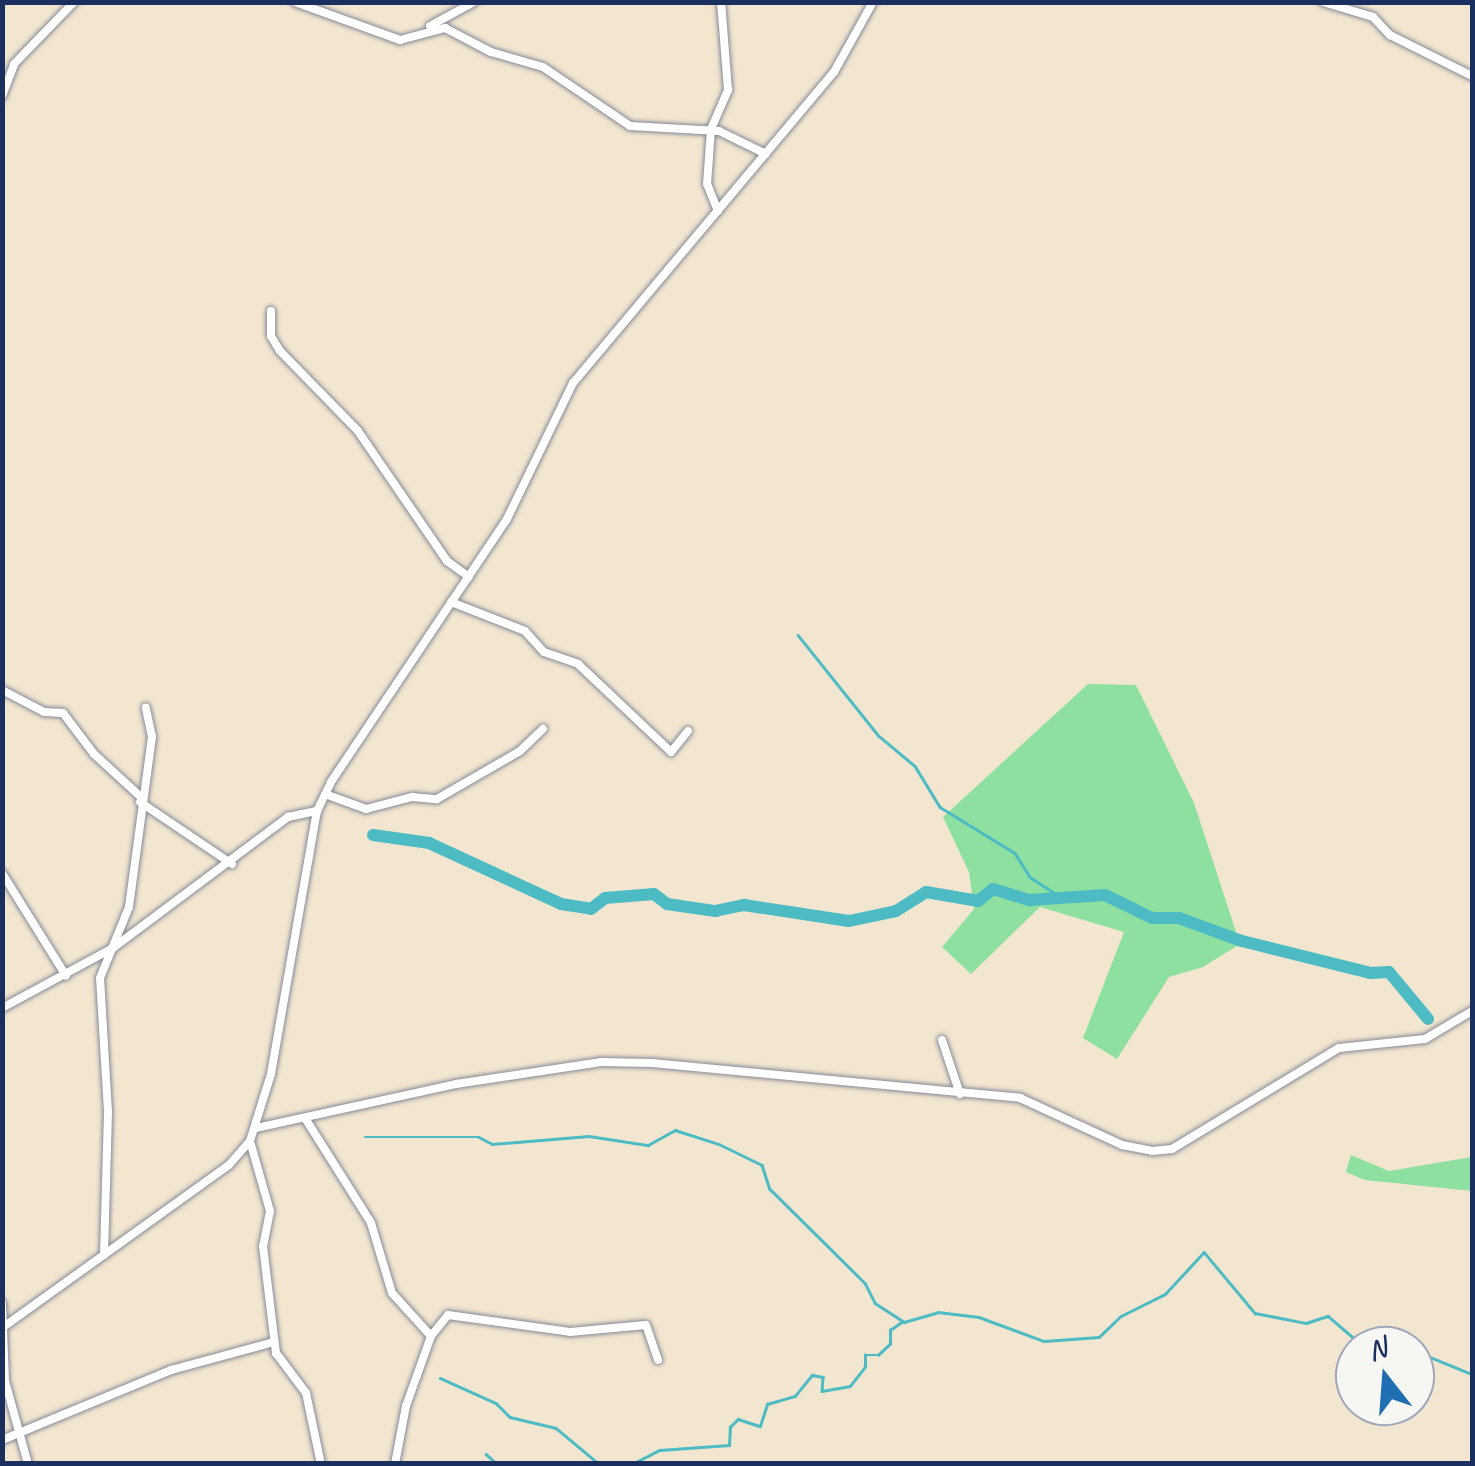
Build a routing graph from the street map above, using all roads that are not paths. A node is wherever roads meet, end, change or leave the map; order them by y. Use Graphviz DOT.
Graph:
graph roads {
  1 [pos="74,2"];
  2 [pos="295,2"];
  3 [pos="474,2"];
  4 [pos="720,2"];
  5 [pos="873,2"];
  6 [pos="1323,2"];
  7 [pos="427,29"];
  8 [pos="1472,76"];
  9 [pos="2,96"];
  10 [pos="711,129"];
  11 [pos="766,154"];
  12 [pos="718,211"];
  13 [pos="271,311"];
  14 [pos="469,577"];
  15 [pos="451,602"];
  16 [pos="2,690"];
  17 [pos="146,708"];
  18 [pos="543,729"];
  19 [pos="688,731"];
  20 [pos="325,794"];
  21 [pos="141,799"];
  22 [pos="317,811"];
  23 [pos="232,864"];
  24 [pos="2,873"];
  25 [pos="113,948"];
  26 [pos="66,976"];
  27 [pos="2,1008"];
  28 [pos="1472,1011"];
  29 [pos="942,1040"];
  30 [pos="960,1094"];
  31 [pos="305,1118"];
  32 [pos="256,1128"];
  33 [pos="250,1141"];
  34 [pos="104,1255"];
  35 [pos="2,1303"];
  36 [pos="4,1327"];
  37 [pos="431,1336"];
  38 [pos="274,1342"];
  39 [pos="658,1360"];
  40 [pos="19,1432"];
  41 [pos="2,1440"];
  42 [pos="28,1464"];
  43 [pos="322,1464"];
  44 [pos="395,1464"];
  1 -- 9 [label="street"];
  2 -- 7 [label="street"];
  3 -- 7 [label="street"];
  4 -- 10 [label="street"];
  5 -- 11 [label="street"];
  6 -- 8 [label="street"];
  7 -- 10 [label="street"];
  10 -- 11 [label="street"];
  10 -- 12 [label="street"];
  11 -- 12 [label="street"];
  12 -- 14 [label="street"];
  13 -- 14 [label="street"];
  14 -- 15 [label="street"];
  15 -- 19 [label="street"];
  15 -- 20 [label="street"];
  16 -- 21 [label="street"];
  17 -- 21 [label="street"];
  18 -- 20 [label="street"];
  20 -- 22 [label="street"];
  21 -- 23 [label="street"];
  21 -- 25 [label="street"];
  22 -- 23 [label="street"];
  22 -- 32 [label="street"];
  23 -- 25 [label="street"];
  24 -- 26 [label="street"];
  25 -- 26 [label="street"];
  25 -- 34 [label="street"];
  26 -- 27 [label="street"];
  28 -- 30 [label="street"];
  29 -- 30 [label="street"];
  30 -- 31 [label="street"];
  31 -- 32 [label="street"];
  31 -- 37 [label="street"];
  32 -- 33 [label="street"];
  33 -- 34 [label="street"];
  33 -- 38 [label="street"];
  34 -- 36 [label="street"];
  35 -- 36 [label="street"];
  36 -- 40 [label="street"];
  37 -- 39 [label="street"];
  37 -- 44 [label="street"];
  38 -- 40 [label="street"];
  38 -- 43 [label="street"];
  40 -- 41 [label="street"];
  40 -- 42 [label="street"];
}
